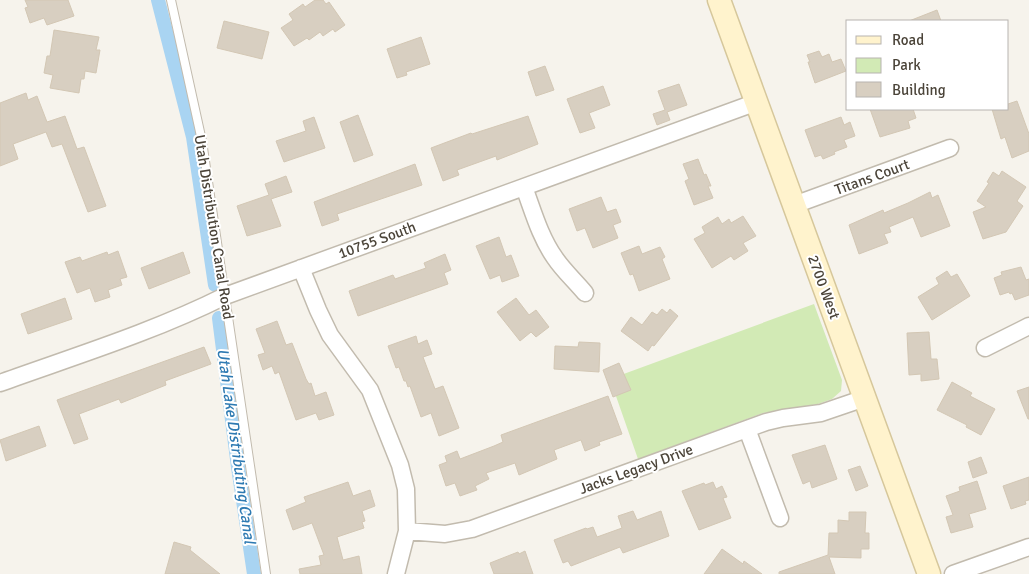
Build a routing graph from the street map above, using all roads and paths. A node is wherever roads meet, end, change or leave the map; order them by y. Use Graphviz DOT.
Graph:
graph roads {
  1 [pos="171,0"];
  2 [pos="719,0"];
  3 [pos="757,102"];
  4 [pos="950,148"];
  5 [pos="524,187"];
  6 [pos="794,206"];
  7 [pos="301,268"];
  8 [pos="585,293"];
  9 [pos="225,296"];
  10 [pos="1029,326"];
  11 [pos="985,348"];
  12 [pos="0,383"];
  13 [pos="865,398"];
  14 [pos="747,429"];
  15 [pos="780,518"];
  16 [pos="408,531"];
  17 [pos="1029,547"];
  18 [pos="266,574"];
  19 [pos="396,574"];
  20 [pos="929,574"];
  21 [pos="953,574"];
  1 -- 9 [label="lane, Utah Distribution Canal Road"];
  2 -- 3 [label="main road, 2700 West"];
  3 -- 5 [label="street, 10755 South"];
  3 -- 6 [label="main road, 2700 West"];
  4 -- 6 [label="street, Titans Court"];
  5 -- 7 [label="street, 10755 South"];
  5 -- 8 [label="street"];
  6 -- 13 [label="main road, 2700 West"];
  7 -- 9 [label="street, 10755 South"];
  7 -- 16 [label="street"];
  9 -- 12 [label="street, 10755 South"];
  9 -- 18 [label="lane, Utah Distribution Canal Road"];
  10 -- 11 [label="street"];
  13 -- 14 [label="street, Jacks Legacy Drive"];
  13 -- 20 [label="main road, 2700 West"];
  14 -- 15 [label="street"];
  14 -- 16 [label="street, Jacks Legacy Drive"];
  16 -- 19 [label="street"];
  17 -- 21 [label="street"];
}
